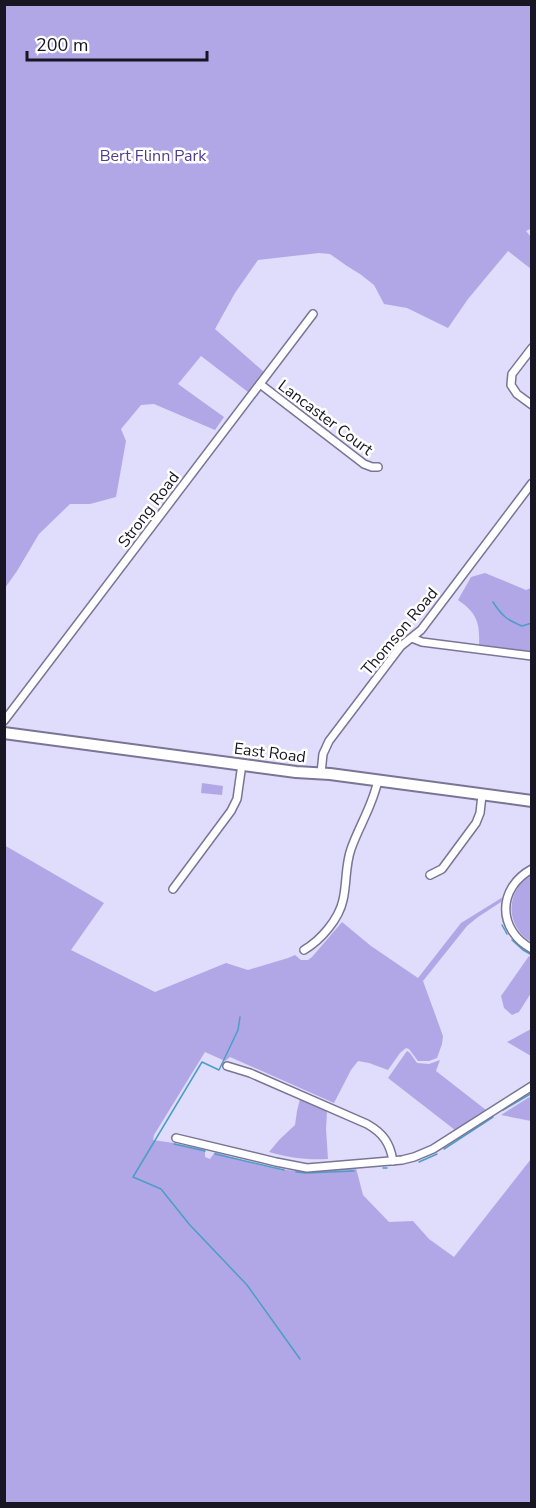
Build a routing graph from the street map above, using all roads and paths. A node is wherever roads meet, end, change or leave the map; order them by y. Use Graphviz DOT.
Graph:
graph roads {
  1 [pos="313,314"];
  2 [pos="531,348"];
  3 [pos="260,384"];
  4 [pos="531,405"];
  5 [pos="378,466"];
  6 [pos="531,483"];
  7 [pos="412,638"];
  8 [pos="531,656"];
  9 [pos="4,721"];
  10 [pos="4,732"];
  11 [pos="242,764"];
  12 [pos="321,773"];
  13 [pos="378,780"];
  14 [pos="482,795"];
  15 [pos="531,801"];
  16 [pos="531,869"];
  17 [pos="430,875"];
  18 [pos="173,889"];
  19 [pos="531,949"];
  20 [pos="304,950"];
  21 [pos="227,1066"];
  22 [pos="531,1086"];
  23 [pos="176,1138"];
  24 [pos="393,1161"];
  1 -- 3 [label="street, Strong Road"];
  2 -- 4 [label="street"];
  3 -- 5 [label="street, Lancaster Court"];
  3 -- 9 [label="street, Strong Road"];
  6 -- 7 [label="street, Thomson Road"];
  7 -- 8 [label="street"];
  7 -- 12 [label="street, Thomson Road"];
  10 -- 11 [label="main road, East Road"];
  11 -- 12 [label="main road, East Road"];
  11 -- 18 [label="street"];
  12 -- 13 [label="main road, East Road"];
  13 -- 14 [label="main road, East Road"];
  13 -- 20 [label="street"];
  14 -- 15 [label="main road, East Road"];
  14 -- 17 [label="street"];
  16 -- 19 [label="street"];
  21 -- 24 [label="street"];
  22 -- 24 [label="street"];
  23 -- 24 [label="street"];
}
